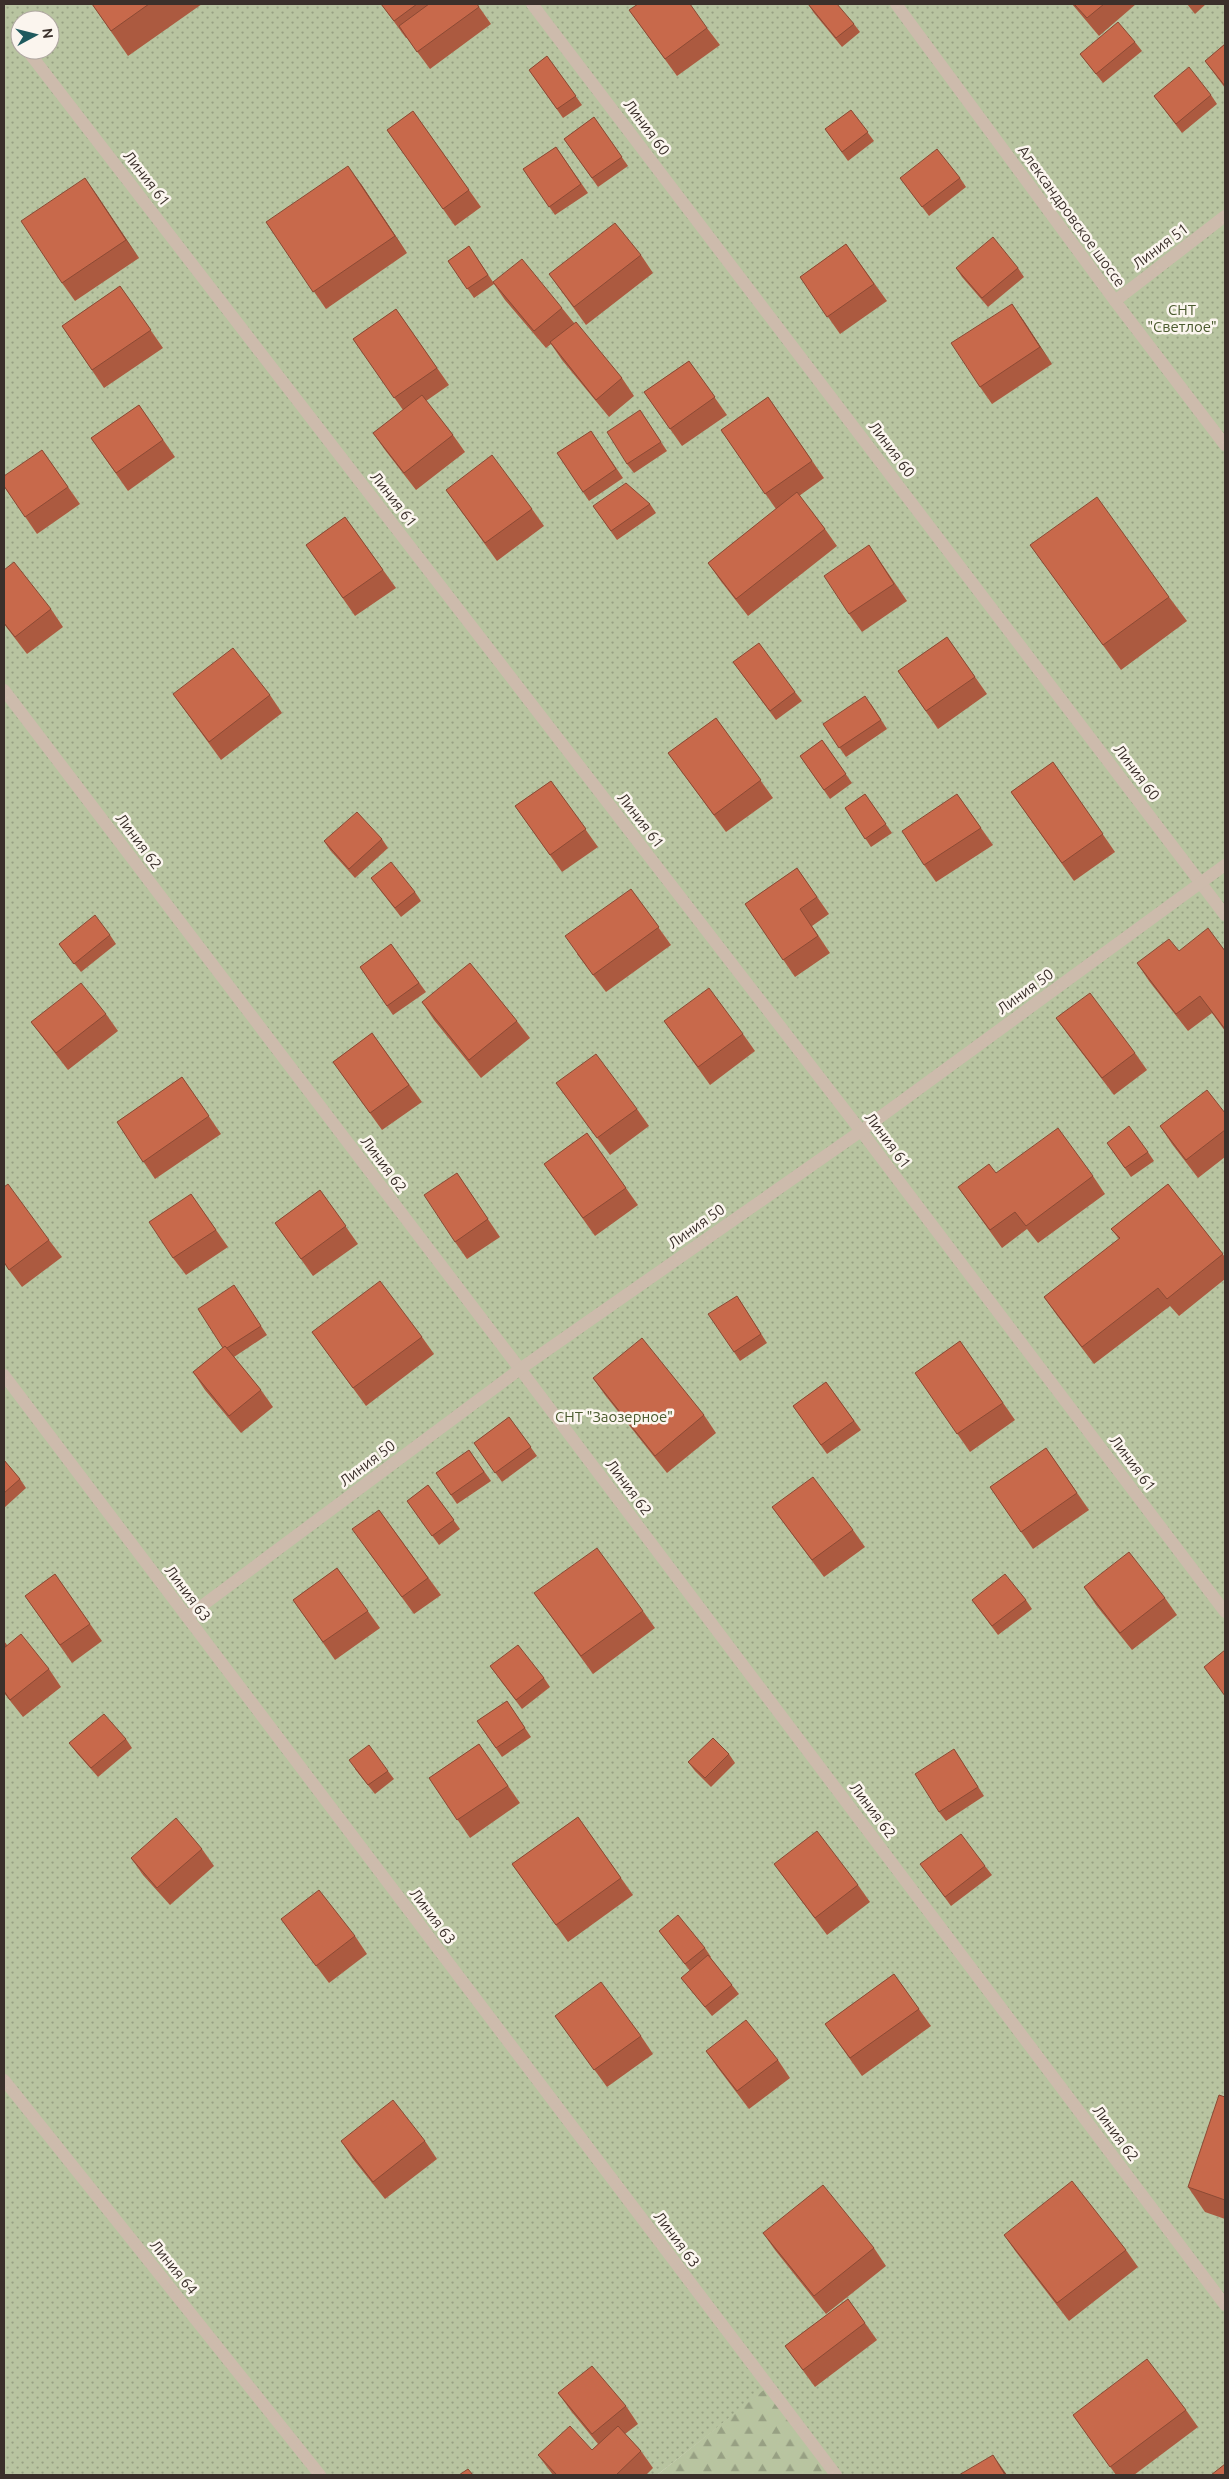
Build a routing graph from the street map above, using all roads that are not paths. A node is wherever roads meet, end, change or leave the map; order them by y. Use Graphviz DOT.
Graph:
graph roads {
  1 [pos="532,4"];
  2 [pos="896,4"];
  3 [pos="35,60"];
  4 [pos="1225,216"];
  5 [pos="1115,301"];
  6 [pos="1225,445"];
  7 [pos="4,690"];
  8 [pos="1225,865"];
  9 [pos="1201,882"];
  10 [pos="1225,915"];
  11 [pos="861,1131"];
  12 [pos="520,1369"];
  13 [pos="4,1375"];
  14 [pos="1225,1612"];
  15 [pos="187,1617"];
  16 [pos="4,2080"];
  17 [pos="1225,2305"];
  18 [pos="320,2475"];
  19 [pos="836,2475"];
  1 -- 9 [label="street, Линия 60"];
  2 -- 5 [label="street, Александровское шоссе"];
  3 -- 11 [label="street, Линия 61"];
  4 -- 5 [label="street, Линия 51"];
  5 -- 6 [label="street, Александровское шоссе"];
  7 -- 12 [label="street, Линия 62"];
  8 -- 9 [label="street, Линия 50"];
  9 -- 10 [label="street, Линия 60"];
  9 -- 11 [label="street, Линия 50"];
  11 -- 12 [label="street, Линия 50"];
  11 -- 14 [label="street, Линия 61"];
  12 -- 15 [label="street, Линия 50"];
  12 -- 17 [label="street, Линия 62"];
  13 -- 15 [label="street, Линия 63"];
  15 -- 19 [label="street, Линия 63"];
  16 -- 18 [label="street, Линия 64"];
}
